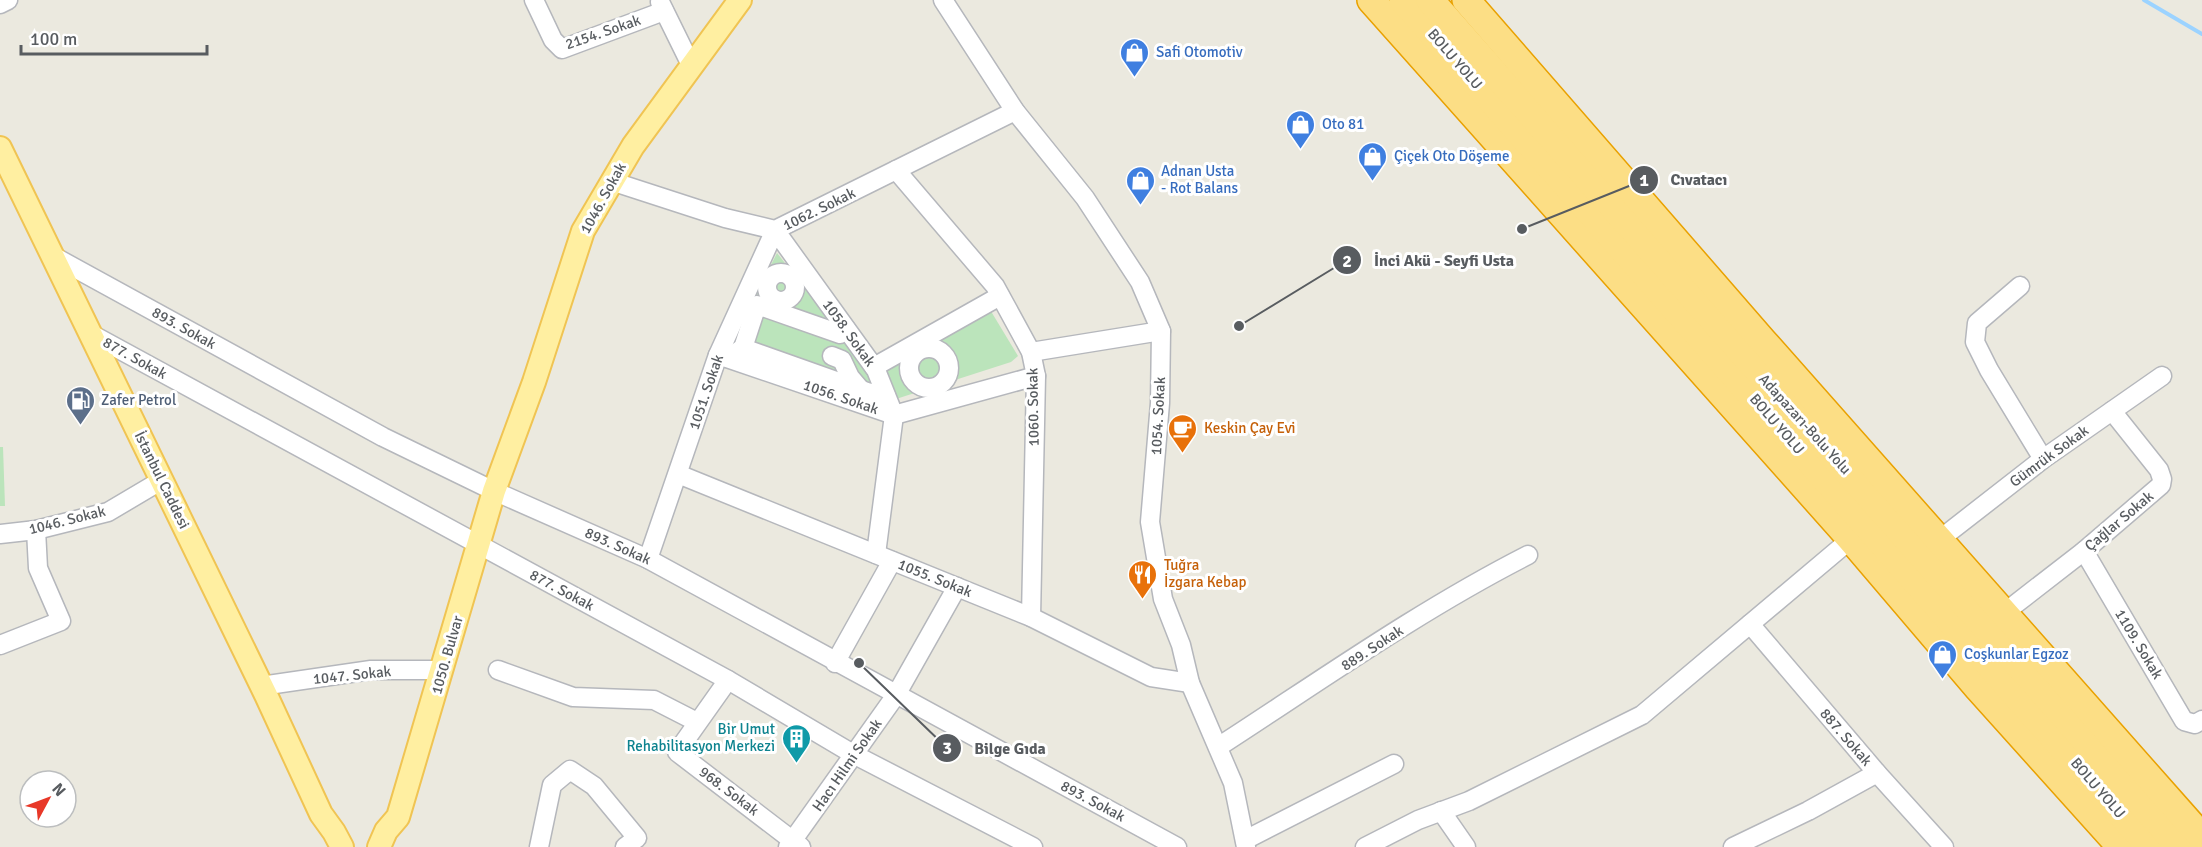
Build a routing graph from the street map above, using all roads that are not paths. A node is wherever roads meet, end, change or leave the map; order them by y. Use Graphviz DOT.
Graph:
graph roads {
  1 [pos="8,0"];
  2 [pos="534,0"];
  3 [pos="740,0"];
  4 [pos="943,0"];
  5 [pos="1371,0"];
  6 [pos="1403,0"];
  7 [pos="1430,0"];
  8 [pos="1466,0"];
  9 [pos="0,4"];
  10 [pos="662,6"];
  11 [pos="692,67"];
  12 [pos="1015,111"];
  13 [pos="0,148"];
  14 [pos="896,170"];
  15 [pos="611,181"];
  16 [pos="775,230"];
  17 [pos="767,248"];
  18 [pos="53,256"];
  19 [pos="2020,286"];
  20 [pos="1000,296"];
  21 [pos="781,302"];
  22 [pos="836,330"];
  23 [pos="1161,331"];
  24 [pos="91,334"];
  25 [pos="917,346"];
  26 [pos="1031,352"];
  27 [pos="729,354"];
  28 [pos="832,356"];
  29 [pos="874,367"];
  30 [pos="1036,376"];
  31 [pos="2162,376"];
  32 [pos="825,377"];
  33 [pos="861,390"];
  34 [pos="939,394"];
  35 [pos="886,396"];
  36 [pos="2112,411"];
  37 [pos="894,415"];
  38 [pos="2043,459"];
  39 [pos="678,474"];
  40 [pos="162,480"];
  41 [pos="494,491"];
  42 [pos="36,530"];
  43 [pos="0,534"];
  44 [pos="1851,539"];
  45 [pos="1939,540"];
  46 [pos="479,546"];
  47 [pos="2084,551"];
  48 [pos="1528,555"];
  49 [pos="884,557"];
  50 [pos="648,559"];
  51 [pos="957,587"];
  52 [pos="2004,613"];
  53 [pos="1031,617"];
  54 [pos="1750,624"];
  55 [pos="0,645"];
  56 [pos="835,663"];
  57 [pos="442,670"];
  58 [pos="498,670"];
  59 [pos="728,680"];
  60 [pos="1190,683"];
  61 [pos="261,686"];
  62 [pos="896,695"];
  63 [pos="2202,720"];
  64 [pos="697,722"];
  65 [pos="1218,747"];
  66 [pos="853,754"];
  67 [pos="1394,764"];
  68 [pos="1877,773"];
  69 [pos="1442,811"];
  70 [pos="321,814"];
  71 [pos="398,817"];
  72 [pos="2202,837"];
  73 [pos="631,842"];
  74 [pos="1246,843"];
  75 [pos="794,845"];
  76 [pos="327,847"];
  77 [pos="342,847"];
  78 [pos="379,847"];
  79 [pos="396,847"];
  80 [pos="539,847"];
  81 [pos="1033,847"];
  82 [pos="1177,847"];
  83 [pos="1365,847"];
  84 [pos="1466,847"];
  85 [pos="1733,847"];
  86 [pos="1944,847"];
  87 [pos="2121,847"];
  88 [pos="2150,847"];
  89 [pos="2180,847"];
  1 -- 9 [label="street"];
  2 -- 10 [label="street, 2154. Sokak"];
  3 -- 11 [label="main road, 1046. Sokak"];
  4 -- 12 [label="street, 1054. Sokak"];
  5 -- 44 [label="highway"];
  6 -- 88 [label="highway, BOLU YOLU"];
  7 -- 89 [label="highway, Adapazarı-Bolu Yolu"];
  8 -- 45 [label="highway"];
  10 -- 11 [label="street"];
  11 -- 15 [label="main road, 1046. Sokak"];
  12 -- 14 [label="street, 1062. Sokak"];
  12 -- 23 [label="street, 1054. Sokak"];
  13 -- 18 [label="main road, İstanbul Caddesi"];
  14 -- 16 [label="street, 1062. Sokak"];
  14 -- 20 [label="street, 1060. Sokak"];
  15 -- 16 [label="street, 1062. Sokak"];
  15 -- 41 [label="main road, 1046. Sokak"];
  16 -- 17 [label="street, 1051. Sokak"];
  16 -- 22 [label="street, 1058. Sokak"];
  17 -- 21 [label="street"];
  17 -- 27 [label="street, 1051. Sokak"];
  18 -- 24 [label="main road, İstanbul Caddesi"];
  18 -- 41 [label="street, 893. Sokak"];
  19 -- 38 [label="street"];
  20 -- 25 [label="street"];
  20 -- 26 [label="street, 1060. Sokak"];
  21 -- 22 [label="street"];
  21 -- 22 [label="street"];
  21 -- 27 [label="street"];
  22 -- 28 [label="street"];
  22 -- 29 [label="street, 1058. Sokak"];
  23 -- 26 [label="street"];
  23 -- 60 [label="street, 1054. Sokak"];
  24 -- 40 [label="main road, İstanbul Caddesi"];
  24 -- 46 [label="street, 877. Sokak"];
  25 -- 29 [label="street"];
  25 -- 34 [label="street"];
  25 -- 34 [label="street"];
  26 -- 30 [label="street, 1060. Sokak"];
  27 -- 32 [label="street"];
  27 -- 37 [label="street, 1056. Sokak"];
  27 -- 39 [label="street, 1051. Sokak"];
  28 -- 32 [label="street"];
  28 -- 33 [label="street"];
  29 -- 35 [label="street, 1058. Sokak"];
  30 -- 34 [label="street, 1056. Sokak"];
  30 -- 53 [label="street, 1060. Sokak"];
  31 -- 36 [label="street, Gümrük Sokak"];
  32 -- 33 [label="street"];
  33 -- 35 [label="street"];
  34 -- 37 [label="street, 1056. Sokak"];
  35 -- 37 [label="street, 1058. Sokak"];
  36 -- 38 [label="street, Gümrük Sokak"];
  36 -- 47 [label="street, Çağlar Sokak"];
  37 -- 49 [label="street"];
  38 -- 45 [label="street, Gümrük Sokak"];
  39 -- 49 [label="street, 1055. Sokak"];
  39 -- 50 [label="street, 1051. Sokak"];
  40 -- 42 [label="street, 1046. Sokak"];
  40 -- 61 [label="main road, İstanbul Caddesi"];
  41 -- 46 [label="main road, 1050. Bulvar"];
  41 -- 50 [label="street, 893. Sokak"];
  42 -- 43 [label="street, 1046. Sokak"];
  42 -- 55 [label="street"];
  44 -- 54 [label="street"];
  44 -- 87 [label="highway"];
  45 -- 52 [label="highway"];
  46 -- 57 [label="main road, 1050. Bulvar"];
  46 -- 59 [label="street, 877. Sokak"];
  47 -- 52 [label="street, Çağlar Sokak"];
  47 -- 63 [label="street, 1109. Sokak"];
  48 -- 65 [label="street, 889. Sokak"];
  49 -- 51 [label="street, 1055. Sokak"];
  49 -- 56 [label="street"];
  50 -- 56 [label="street, 893. Sokak"];
  51 -- 53 [label="street, 1055. Sokak"];
  51 -- 62 [label="street, Hacı Hilmi Sokak"];
  52 -- 72 [label="highway"];
  53 -- 60 [label="street, 1055. Sokak"];
  54 -- 68 [label="street, 887. Sokak"];
  54 -- 69 [label="street"];
  56 -- 62 [label="street, 893. Sokak"];
  57 -- 61 [label="street, 1047. Sokak"];
  57 -- 71 [label="main road, 1050. Bulvar"];
  58 -- 64 [label="street"];
  59 -- 64 [label="street, 968. Sokak"];
  59 -- 66 [label="street, 877. Sokak"];
  60 -- 65 [label="street, 1054. Sokak"];
  61 -- 70 [label="main road, İstanbul Caddesi"];
  62 -- 66 [label="street, Hacı Hilmi Sokak"];
  62 -- 82 [label="street, 893. Sokak"];
  64 -- 75 [label="street, 968. Sokak"];
  65 -- 74 [label="street, 1054. Sokak"];
  66 -- 75 [label="street, Hacı Hilmi Sokak"];
  66 -- 81 [label="street, 877. Sokak"];
  67 -- 74 [label="street"];
  68 -- 85 [label="street"];
  68 -- 86 [label="street, 887. Sokak"];
  69 -- 83 [label="street"];
  69 -- 84 [label="street"];
  70 -- 76 [label="main road, İstanbul Caddesi"];
  70 -- 77 [label="main road, İstanbul Caddesi"];
  71 -- 78 [label="main road"];
  71 -- 79 [label="main road"];
  73 -- 80 [label="street"];
}
